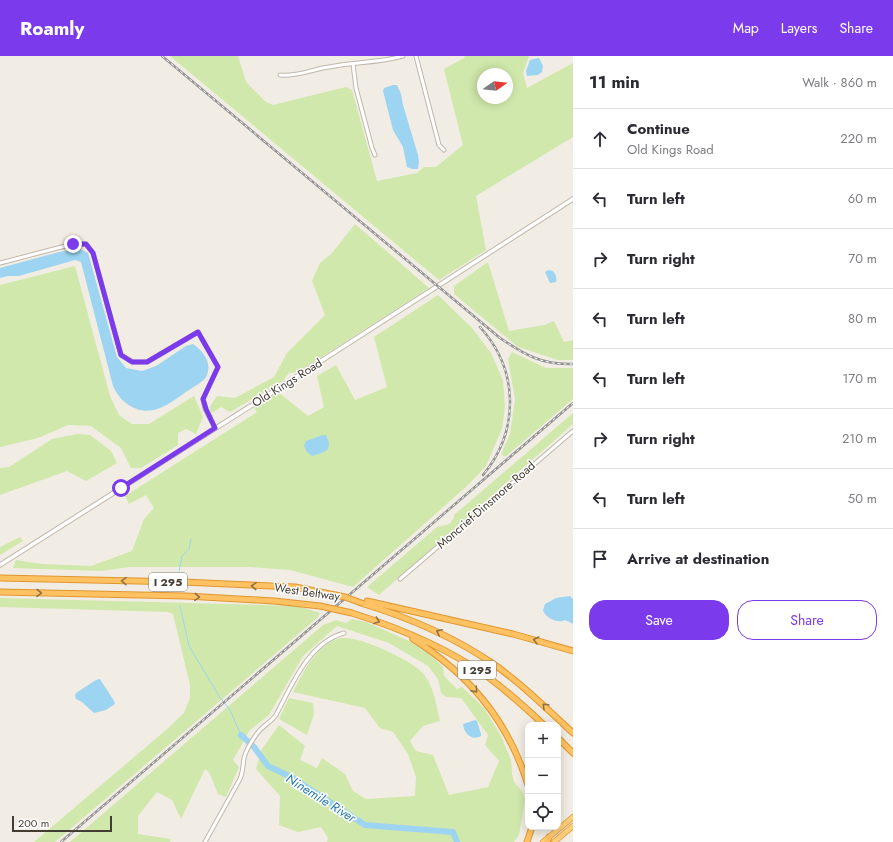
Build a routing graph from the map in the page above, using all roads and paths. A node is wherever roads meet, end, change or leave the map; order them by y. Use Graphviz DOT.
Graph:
graph roads {
  1 [pos="403,56"];
  2 [pos="416,56"];
  3 [pos="393,57"];
  4 [pos="353,64"];
  5 [pos="280,75"];
  6 [pos="444,150"];
  7 [pos="375,154"];
  8 [pos="573,200"];
  9 [pos="0,263"];
  10 [pos="215,428"];
  11 [pos="573,431"];
  12 [pos="0,564"];
  13 [pos="0,578"];
  14 [pos="400,579"];
  15 [pos="0,592"];
  16 [pos="366,602"];
  17 [pos="401,631"];
  18 [pos="344,633"];
  19 [pos="573,651"];
  20 [pos="541,722"];
  21 [pos="573,733"];
  22 [pos="561,741"];
  23 [pos="573,753"];
  24 [pos="525,777"];
  25 [pos="573,817"];
  26 [pos="573,826"];
  27 [pos="531,830"];
  28 [pos="548,840"];
  29 [pos="205,842"];
  30 [pos="527,842"];
  31 [pos="543,842"];
  32 [pos="554,842"];
  1 -- 3 [label="street"];
  2 -- 6 [label="street"];
  3 -- 4 [label="street"];
  4 -- 5 [label="street"];
  4 -- 7 [label="street"];
  8 -- 10 [label="street, Old Kings Road"];
  9 -- 10 [label="street"];
  10 -- 12 [label="street, Old Kings Road"];
  11 -- 14 [label="street, Moncrief-Dinsmore Road"];
  16 -- 13 [label="highway, West Beltway / I 295, one-way, bridge"];
  15 -- 17 [label="highway, West Beltway / I 295, one-way, bridge"];
  19 -- 16 [label="highway, one-way"];
  21 -- 16 [label="highway, West Beltway / I 295, one-way"];
  17 -- 20 [label="highway, West Beltway / I 295"];
  17 -- 24 [label="highway, one-way"];
  18 -- 29 [label="street"];
  22 -- 23 [label="highway"];
  25 -- 28 [label="highway"];
  26 -- 32 [label="highway"];
  27 -- 30 [label="highway"];
  28 -- 31 [label="highway"];
}
